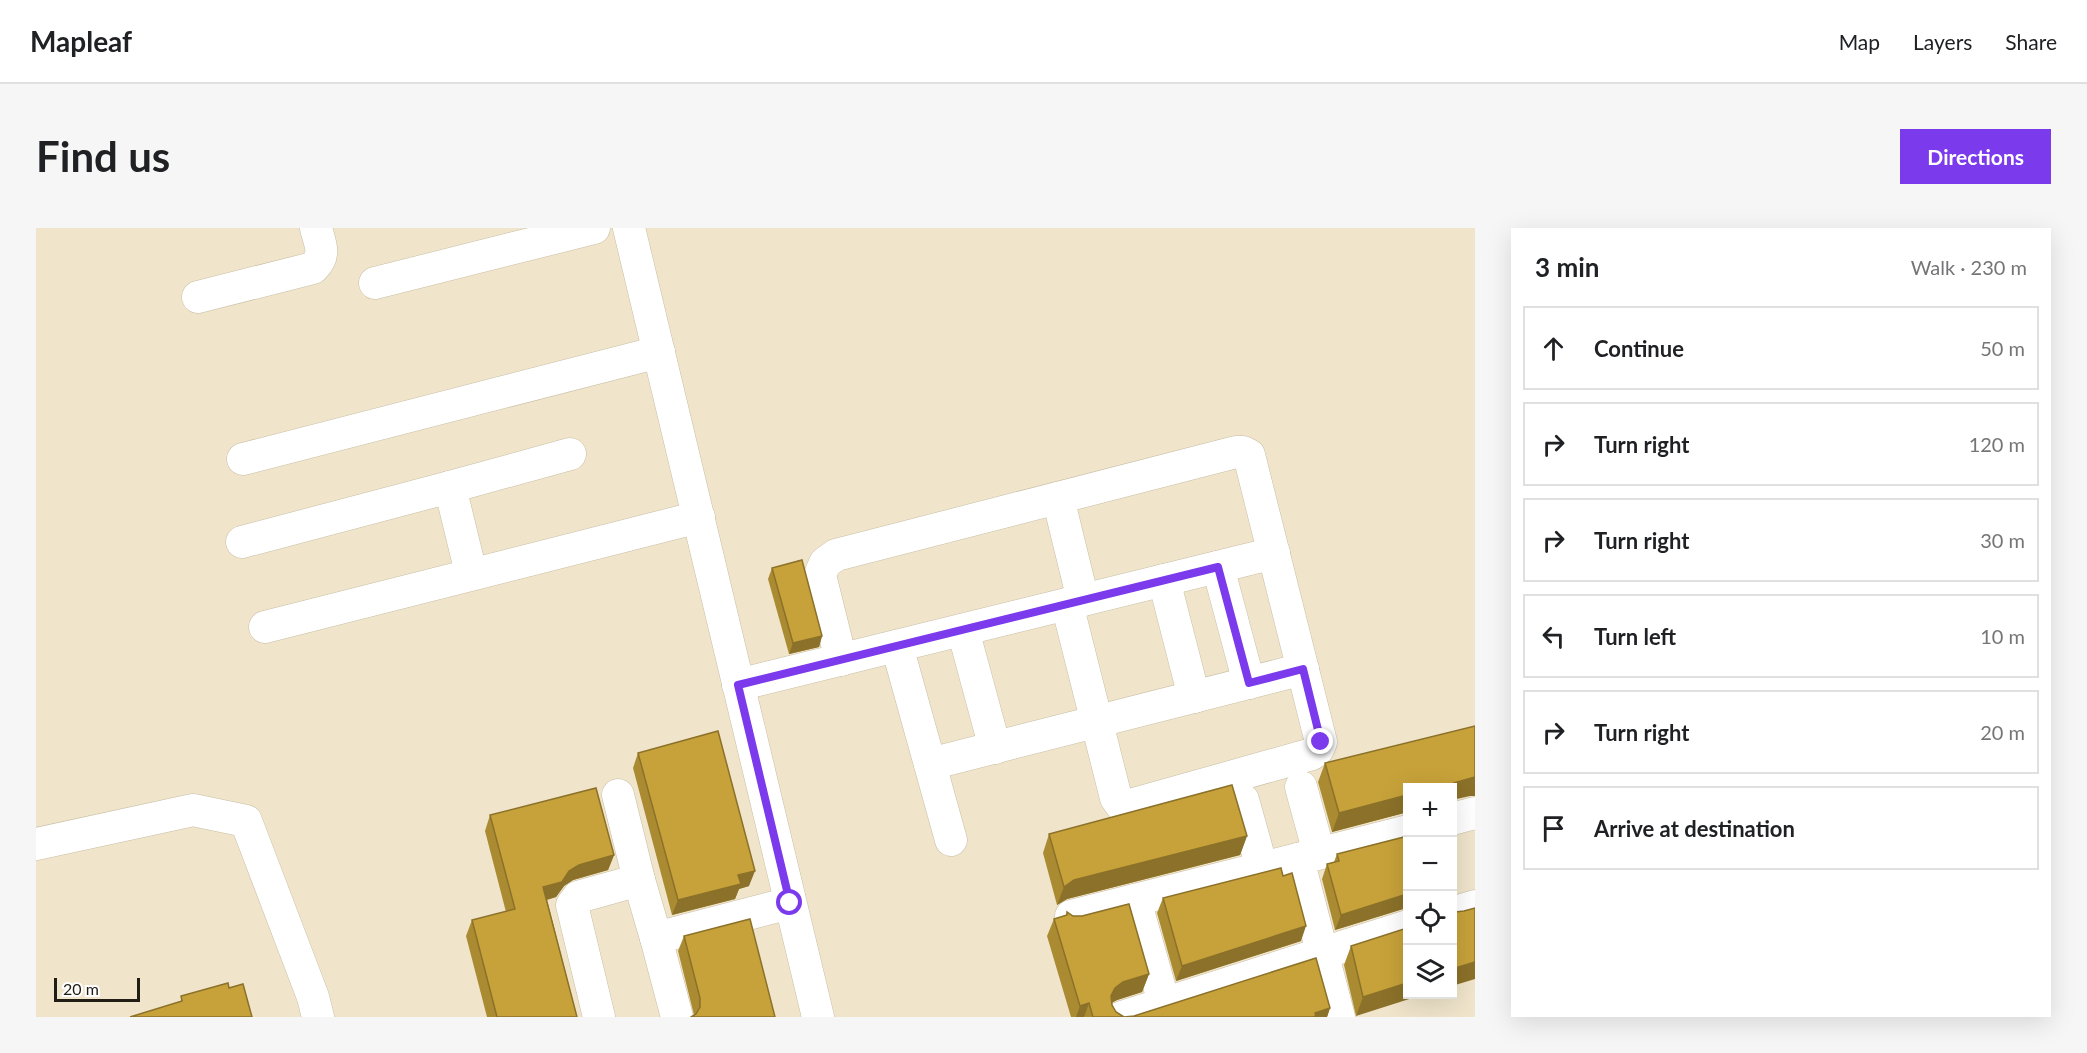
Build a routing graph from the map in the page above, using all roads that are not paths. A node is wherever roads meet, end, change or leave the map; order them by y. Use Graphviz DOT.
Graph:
graph roads {
  1 [pos="316,228"];
  2 [pos="594,228"];
  3 [pos="629,228"];
  4 [pos="375,283"];
  5 [pos="198,297"];
  6 [pos="659,351"];
  7 [pos="570,454"];
  8 [pos="243,459"];
  9 [pos="450,487"];
  10 [pos="1058,498"];
  11 [pos="699,517"];
  12 [pos="242,542"];
  13 [pos="1274,554"];
  14 [pos="1218,567"];
  15 [pos="471,573"];
  16 [pos="1164,580"];
  17 [pos="1075,602"];
  18 [pos="265,627"];
  19 [pos="963,630"];
  20 [pos="897,646"];
  21 [pos="840,660"];
  22 [pos="1303,669"];
  23 [pos="1249,683"];
  24 [pos="738,685"];
  25 [pos="1194,697"];
  26 [pos="1097,722"];
  27 [pos="995,748"];
  28 [pos="930,764"];
  29 [pos="1301,787"];
  30 [pos="618,795"];
  31 [pos="1243,800"];
  32 [pos="1475,813"];
  33 [pos="1457,818"];
  34 [pos="1403,832"];
  35 [pos="951,840"];
  36 [pos="36,844"];
  37 [pos="1309,856"];
  38 [pos="1262,868"];
  39 [pos="639,880"];
  40 [pos="1135,900"];
  41 [pos="790,903"];
  42 [pos="1475,906"];
  43 [pos="1457,911"];
  44 [pos="1071,916"];
  45 [pos="1403,927"];
  46 [pos="656,938"];
  47 [pos="1322,952"];
  48 [pos="1164,1003"];
  49 [pos="318,1017"];
  50 [pos="599,1017"];
  51 [pos="677,1017"];
  52 [pos="818,1017"];
  53 [pos="1122,1017"];
  54 [pos="1339,1017"];
  1 -- 5 [label="street"];
  2 -- 4 [label="street"];
  3 -- 6 [label="street"];
  6 -- 8 [label="street"];
  6 -- 11 [label="street"];
  7 -- 9 [label="street"];
  9 -- 12 [label="street"];
  9 -- 15 [label="street"];
  10 -- 13 [label="street"];
  10 -- 17 [label="street"];
  10 -- 21 [label="street"];
  11 -- 15 [label="street"];
  11 -- 24 [label="street"];
  13 -- 14 [label="street"];
  13 -- 22 [label="street"];
  14 -- 16 [label="street"];
  14 -- 23 [label="street"];
  15 -- 18 [label="street"];
  16 -- 17 [label="street"];
  16 -- 25 [label="street"];
  17 -- 19 [label="street"];
  17 -- 26 [label="street"];
  19 -- 20 [label="street"];
  19 -- 27 [label="street"];
  20 -- 21 [label="street"];
  20 -- 28 [label="street"];
  21 -- 24 [label="street"];
  22 -- 23 [label="street"];
  22 -- 26 [label="street"];
  23 -- 25 [label="street"];
  24 -- 41 [label="street"];
  25 -- 26 [label="street"];
  26 -- 27 [label="street"];
  27 -- 28 [label="street"];
  28 -- 35 [label="street"];
  29 -- 37 [label="street"];
  30 -- 39 [label="street"];
  31 -- 38 [label="street"];
  32 -- 33 [label="street"];
  34 -- 37 [label="street"];
  36 -- 49 [label="street"];
  37 -- 38 [label="street"];
  37 -- 47 [label="street"];
  38 -- 40 [label="street"];
  39 -- 46 [label="street"];
  39 -- 50 [label="street"];
  40 -- 44 [label="street"];
  40 -- 48 [label="street"];
  41 -- 46 [label="street"];
  41 -- 52 [label="street"];
  42 -- 43 [label="street"];
  45 -- 47 [label="street"];
  46 -- 51 [label="street"];
  47 -- 48 [label="street"];
  47 -- 54 [label="street"];
  48 -- 53 [label="street"];
}
